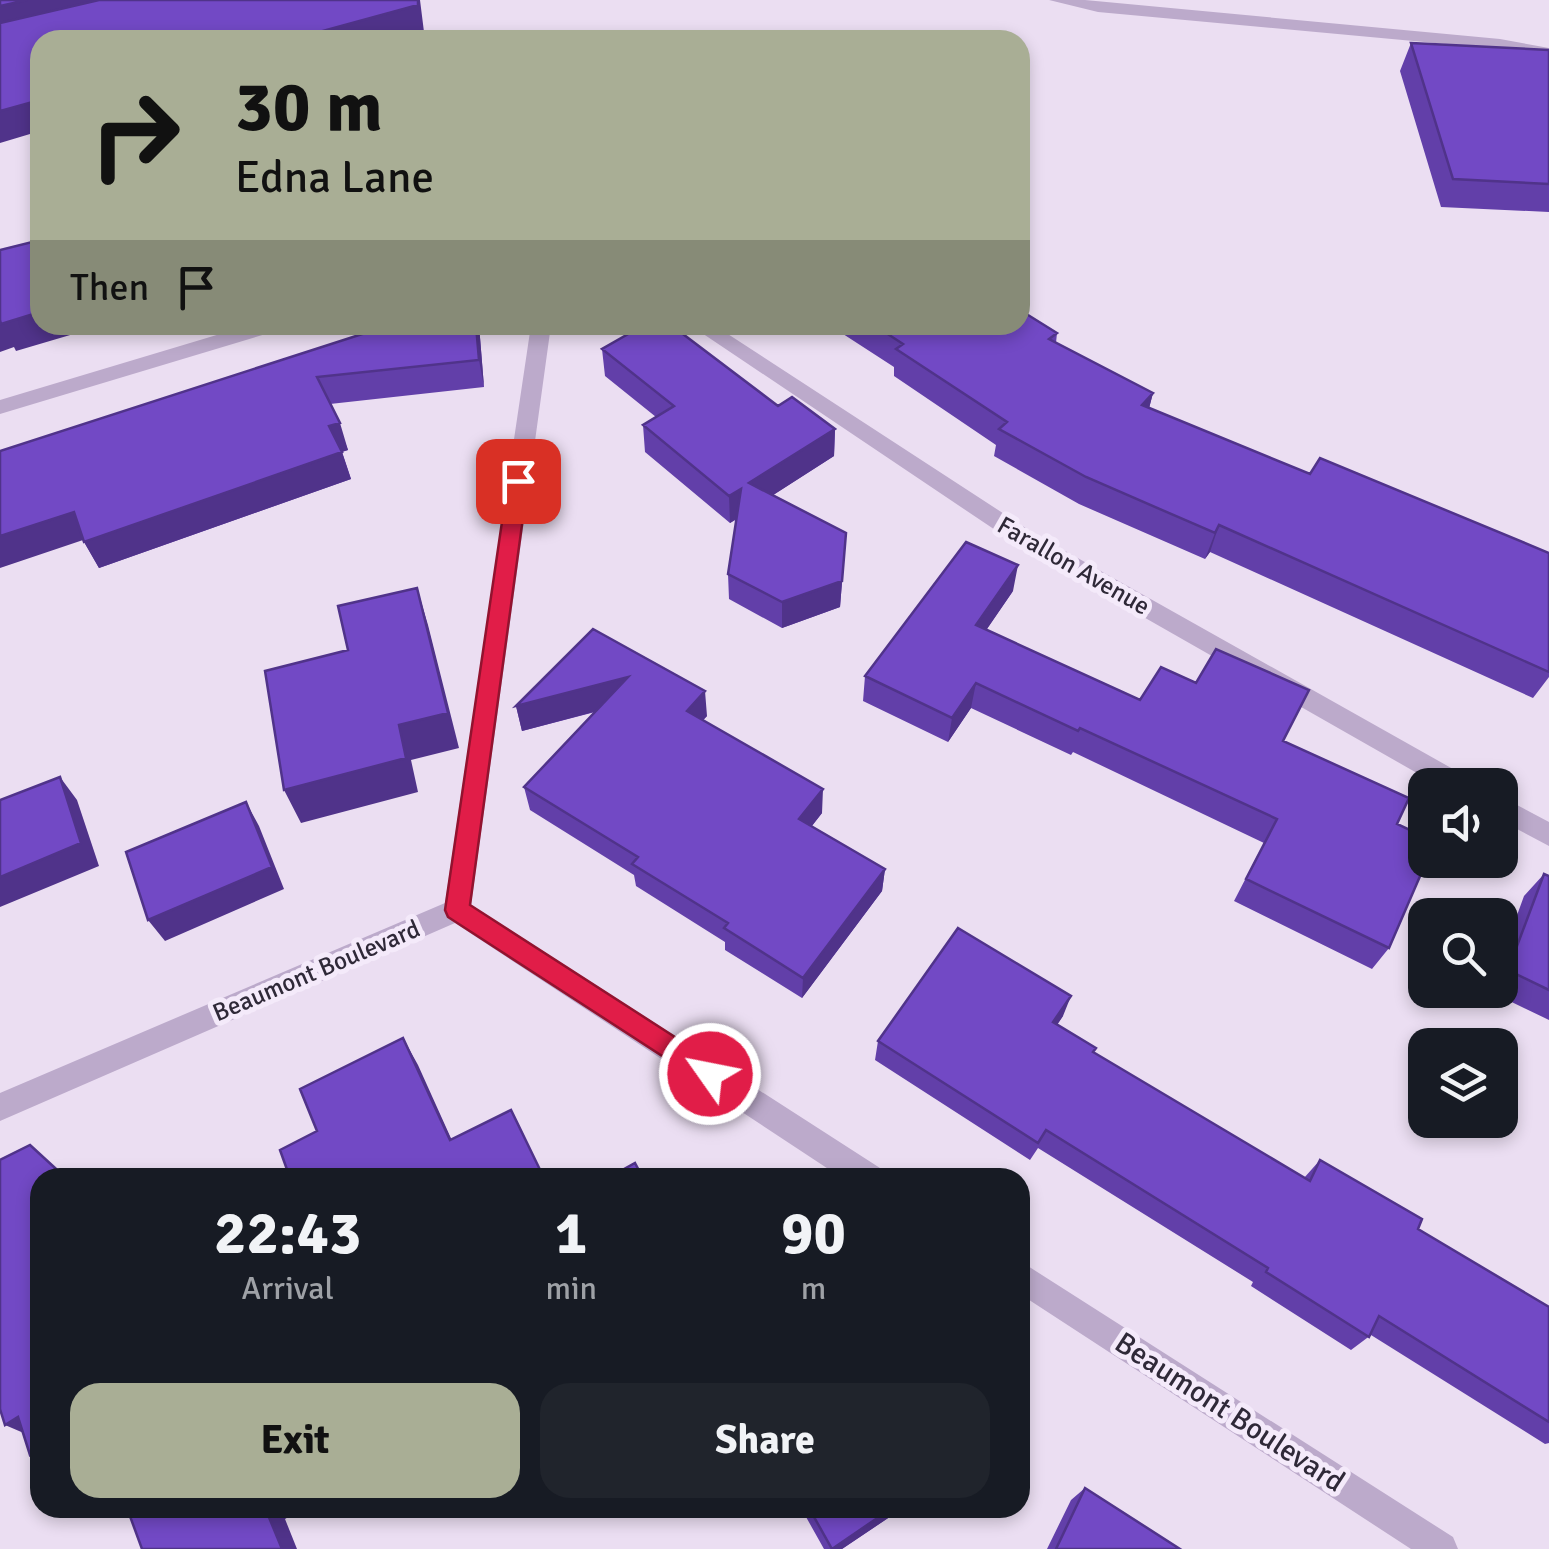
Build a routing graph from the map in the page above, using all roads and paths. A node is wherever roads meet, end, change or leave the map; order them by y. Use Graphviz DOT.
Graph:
graph roads {
  1 [pos="1057,0"];
  2 [pos="1549,53"];
  3 [pos="239,335"];
  4 [pos="540,335"];
  5 [pos="715,335"];
  6 [pos="0,407"];
  7 [pos="1430,768"];
  8 [pos="1518,818"];
  9 [pos="1549,835"];
  10 [pos="457,910"];
  11 [pos="0,1107"];
  12 [pos="854,1168"];
  13 [pos="1030,1282"];
  14 [pos="1441,1549"];
  1 -- 2 [label="street"];
  3 -- 6 [label="street"];
  4 -- 10 [label="street"];
  5 -- 7 [label="street, Farallon Avenue"];
  8 -- 9 [label="street"];
  10 -- 11 [label="street, Beaumont Boulevard"];
  10 -- 12 [label="street"];
  13 -- 14 [label="street, Beaumont Boulevard"];
}
